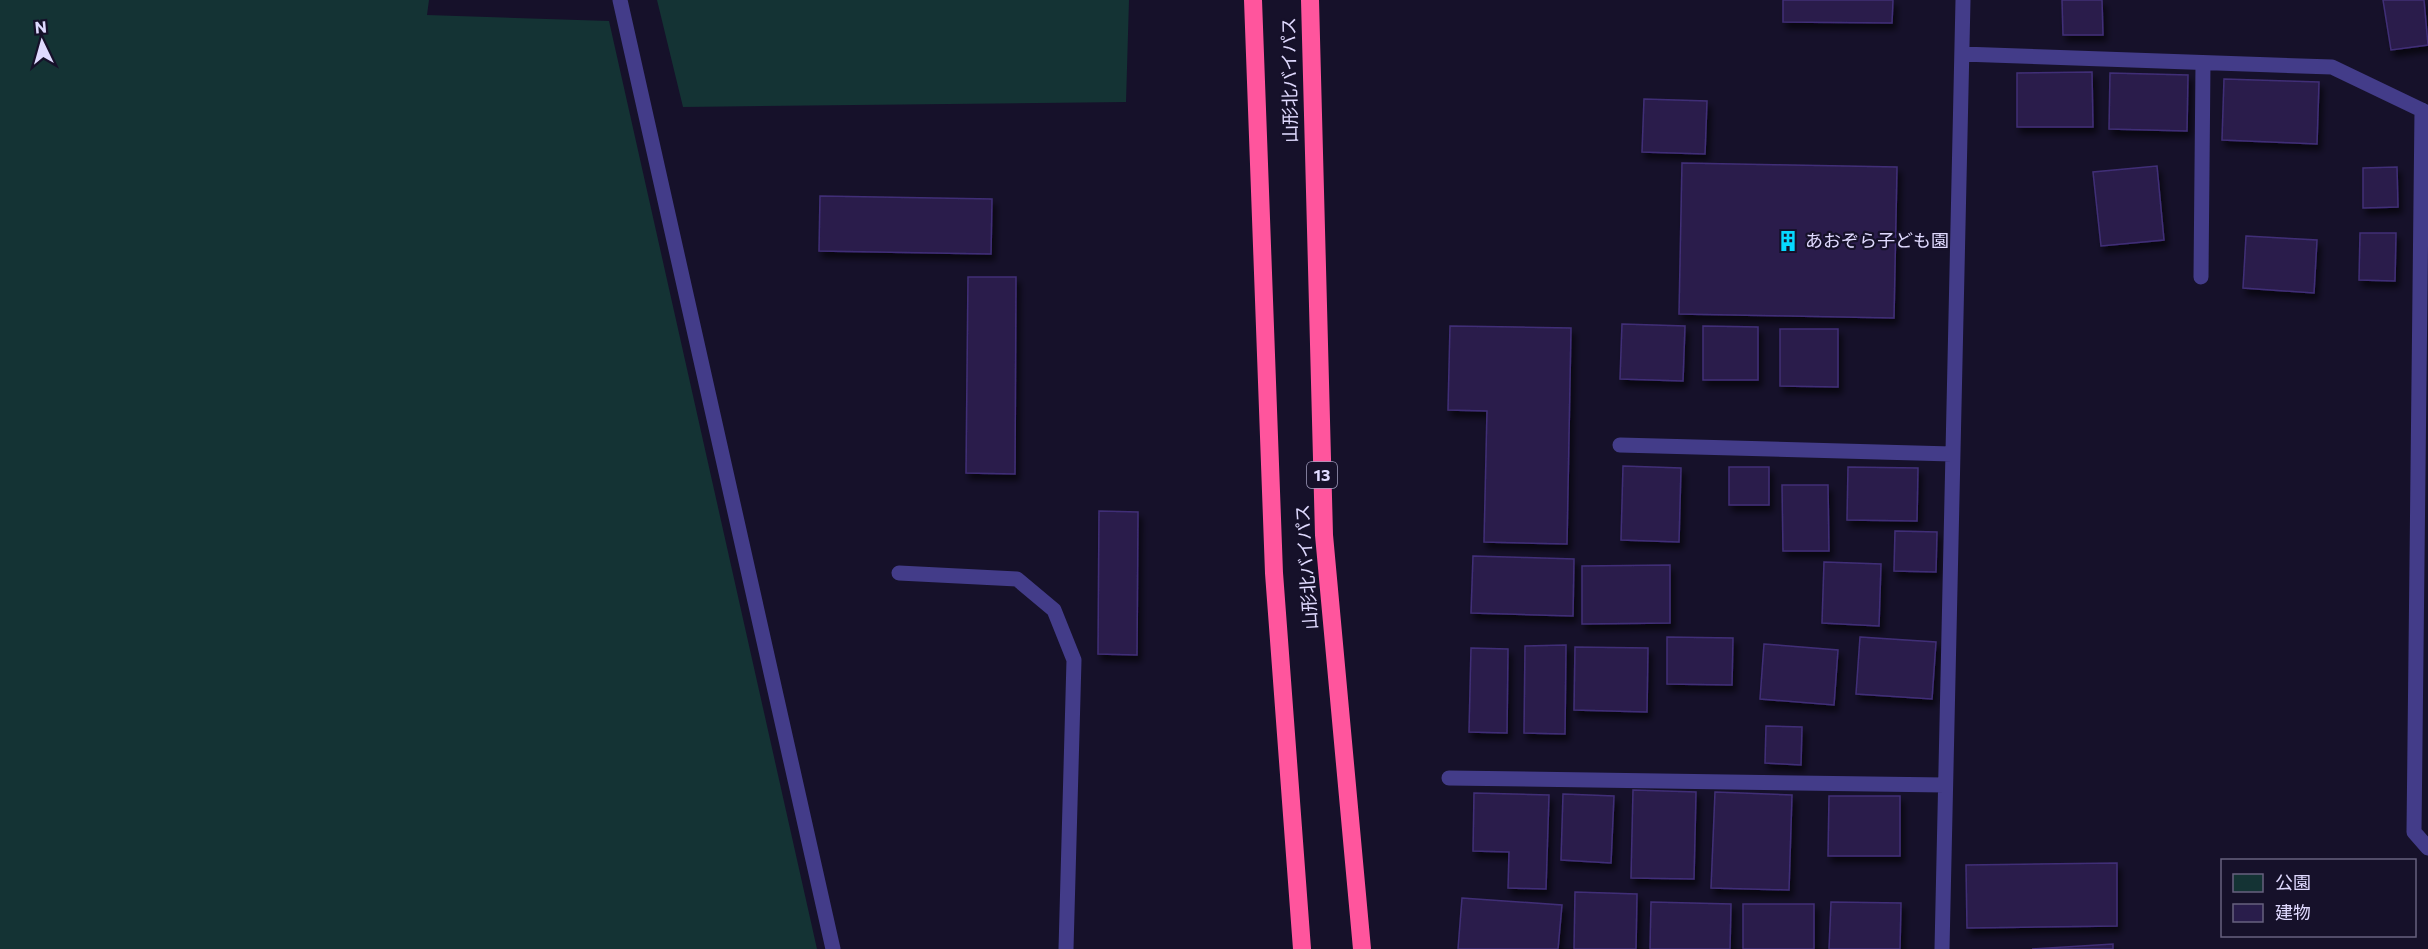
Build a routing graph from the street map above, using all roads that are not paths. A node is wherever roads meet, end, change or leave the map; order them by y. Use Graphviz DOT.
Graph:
graph roads {
  1 [pos="620,0"];
  2 [pos="1253,0"];
  3 [pos="1310,0"];
  4 [pos="1963,0"];
  5 [pos="1962,54"];
  6 [pos="2203,63"];
  7 [pos="2425,112"];
  8 [pos="2201,277"];
  9 [pos="1620,446"];
  10 [pos="1953,454"];
  11 [pos="899,573"];
  12 [pos="1449,778"];
  13 [pos="1946,785"];
  14 [pos="2428,848"];
  15 [pos="833,949"];
  16 [pos="1066,949"];
  17 [pos="1302,949"];
  18 [pos="1362,949"];
  19 [pos="1942,949"];
  1 -- 15 [label="lane"];
  2 -- 17 [label="highway, 山形北バイパス"];
  3 -- 18 [label="highway, 山形北バイパス / 13"];
  4 -- 5 [label="lane"];
  5 -- 6 [label="lane"];
  5 -- 10 [label="lane"];
  6 -- 7 [label="lane"];
  6 -- 8 [label="lane"];
  7 -- 14 [label="lane"];
  9 -- 10 [label="lane"];
  10 -- 13 [label="lane"];
  11 -- 16 [label="lane"];
  12 -- 13 [label="lane"];
  13 -- 19 [label="lane"];
}
